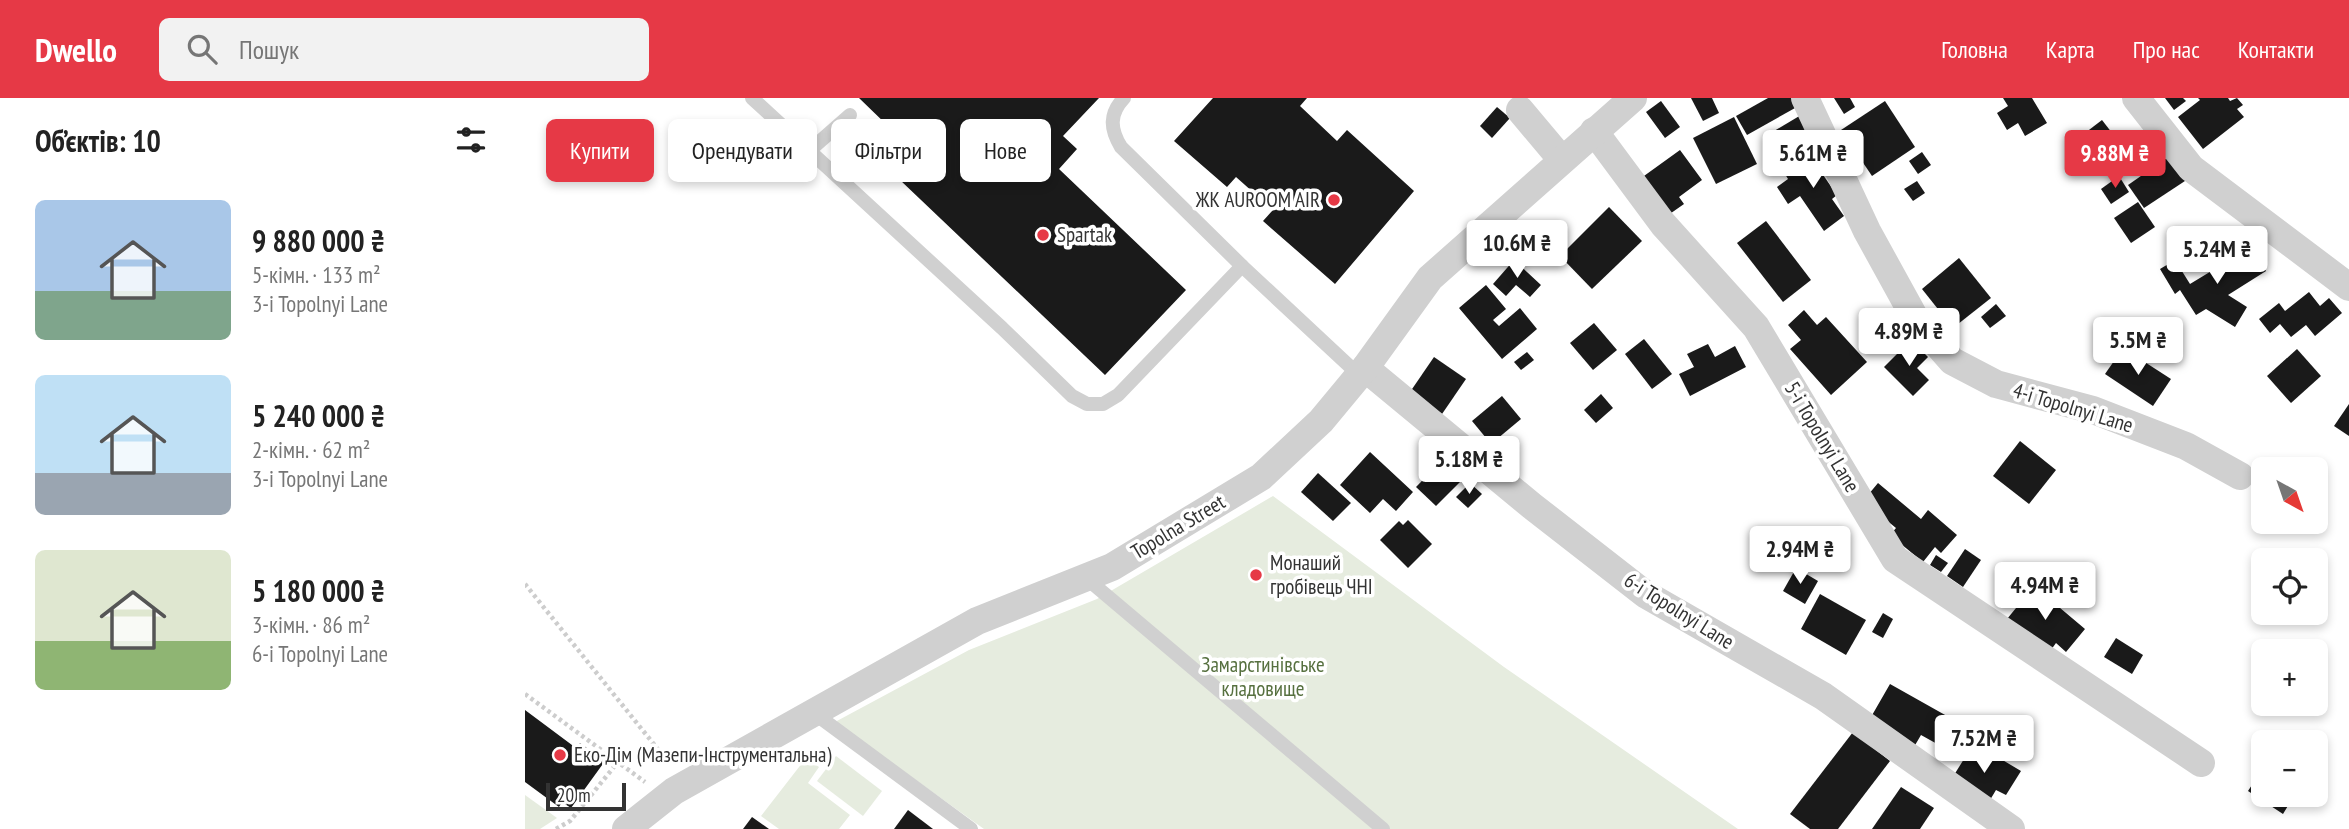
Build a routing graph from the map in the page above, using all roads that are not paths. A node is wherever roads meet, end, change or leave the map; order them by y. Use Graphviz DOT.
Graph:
graph roads {
  1 [pos="752,98"];
  2 [pos="1124,98"];
  3 [pos="1633,98"];
  4 [pos="1805,98"];
  5 [pos="2136,98"];
  6 [pos="1520,110"];
  7 [pos="850,115"];
  8 [pos="775,119"];
  9 [pos="1594,131"];
  10 [pos="817,145"];
  11 [pos="817,157"];
  12 [pos="1562,160"];
  13 [pos="1242,266"];
  14 [pos="2349,287"];
  15 [pos="1362,371"];
  16 [pos="2240,476"];
  17 [pos="1086,578"];
  18 [pos="814,713"];
  19 [pos="2201,763"];
  20 [pos="626,829"];
  21 [pos="971,829"];
  22 [pos="1383,829"];
  23 [pos="2011,829"];
  1 -- 8 [label="lane"];
  2 -- 13 [label="lane"];
  3 -- 9 [label="street, Topolna Street"];
  4 -- 16 [label="street, 4-i Topolnyi Lane"];
  5 -- 14 [label="street"];
  6 -- 12 [label="street"];
  7 -- 10 [label="lane"];
  9 -- 12 [label="street, Topolna Street"];
  9 -- 19 [label="street, 5-i Topolnyi Lane"];
  11 -- 13 [label="lane"];
  12 -- 15 [label="street, Topolna Street"];
  13 -- 15 [label="lane"];
  15 -- 17 [label="street, Topolna Street"];
  15 -- 23 [label="street, 6-i Topolnyi Lane"];
  17 -- 18 [label="street, Topolna Street"];
  17 -- 22 [label="lane"];
  18 -- 20 [label="street, Topolna Street"];
  18 -- 21 [label="lane"];
}
